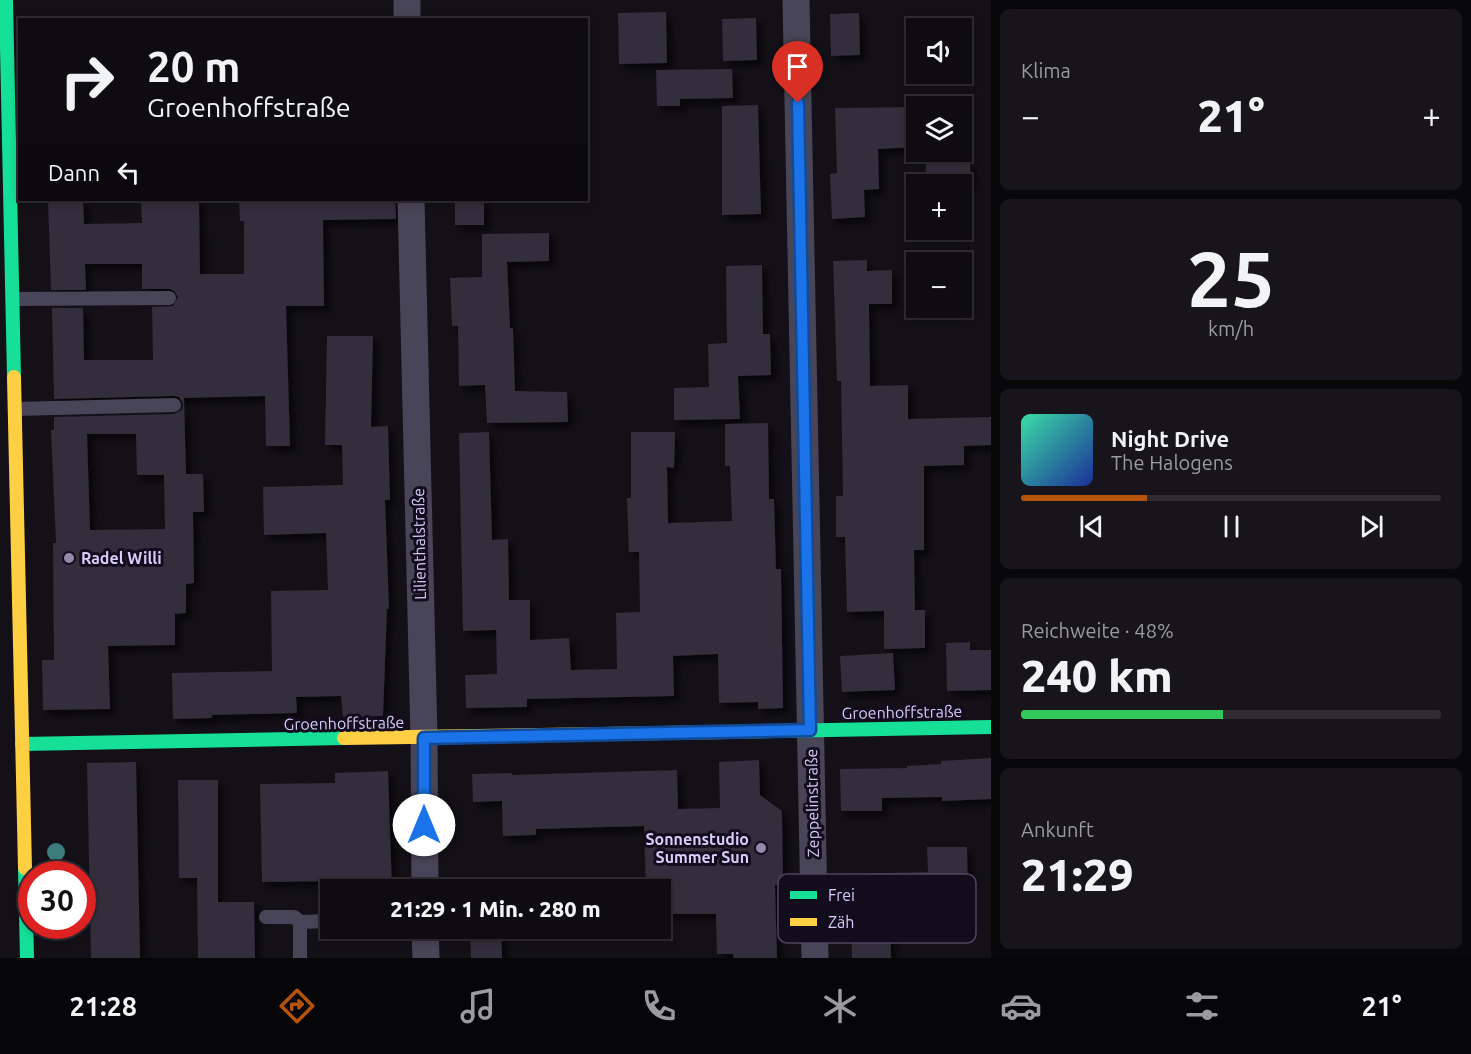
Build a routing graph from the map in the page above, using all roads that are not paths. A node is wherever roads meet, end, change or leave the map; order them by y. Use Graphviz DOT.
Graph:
graph roads {
  1 [pos="6,0"];
  2 [pos="407,0"];
  3 [pos="796,0"];
  4 [pos="407,18"];
  5 [pos="14,79"];
  6 [pos="15,185"];
  7 [pos="411,201"];
  8 [pos="169,298"];
  9 [pos="13,299"];
  10 [pos="174,405"];
  11 [pos="15,409"];
  12 [pos="991,727"];
  13 [pos="810,730"];
  14 [pos="424,738"];
  15 [pos="22,744"];
  16 [pos="813,874"];
  17 [pos="425,879"];
  18 [pos="266,917"];
  19 [pos="320,921"];
  20 [pos="300,922"];
  21 [pos="425,939"];
  22 [pos="815,943"];
  23 [pos="27,958"];
  24 [pos="300,958"];
  25 [pos="426,958"];
  26 [pos="815,958"];
  1 -- 5 [label="street"];
  2 -- 4 [label="street"];
  3 -- 13 [label="street, Zeppelinstraße"];
  5 -- 6 [label="street"];
  6 -- 9 [label="street"];
  7 -- 14 [label="street, Lilienthalstraße"];
  8 -- 9 [label="lane"];
  9 -- 11 [label="street"];
  10 -- 11 [label="lane"];
  11 -- 15 [label="street"];
  12 -- 13 [label="street, Groenhoffstraße"];
  13 -- 14 [label="street, Groenhoffstraße"];
  13 -- 16 [label="street, Zeppelinstraße"];
  14 -- 15 [label="street, Groenhoffstraße"];
  14 -- 17 [label="street, Lilienthalstraße"];
  15 -- 23 [label="street"];
  18 -- 20 [label="lane"];
  19 -- 20 [label="lane"];
  20 -- 24 [label="lane"];
  21 -- 25 [label="street"];
  22 -- 26 [label="street, Zeppelinstraße"];
}
